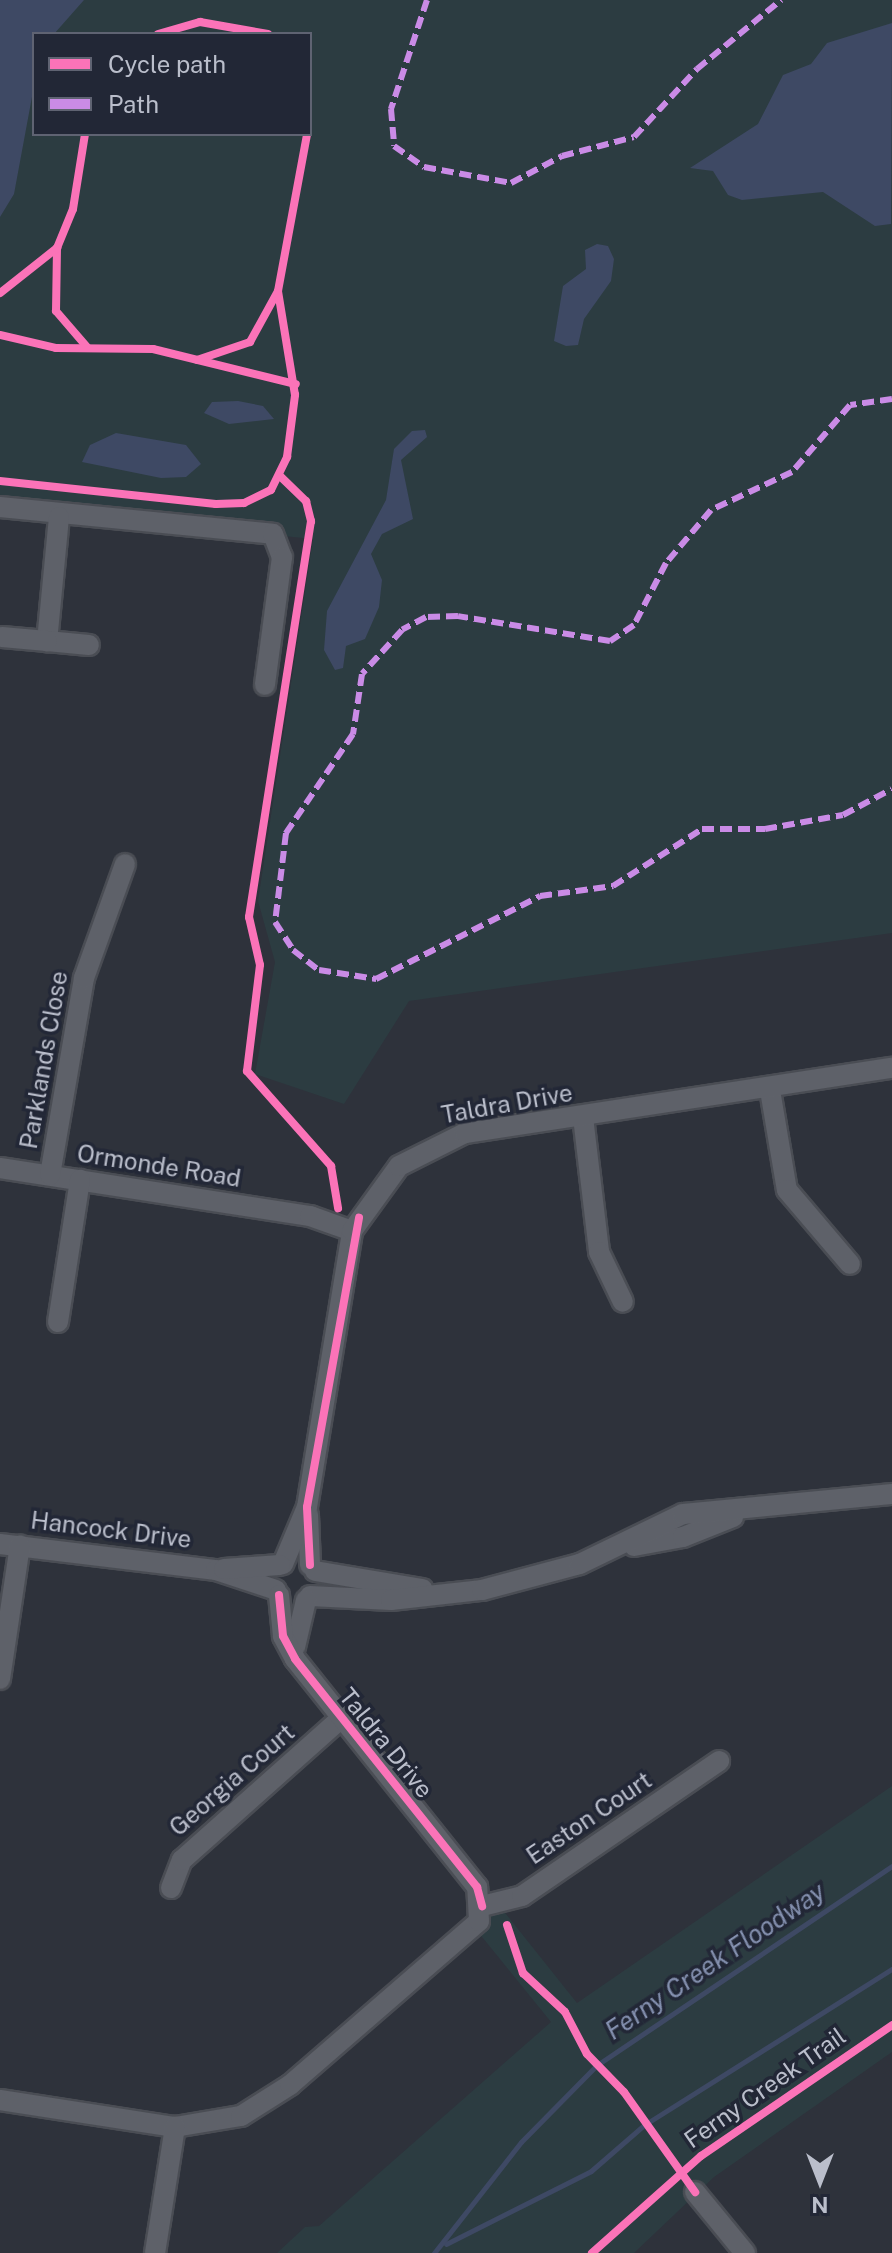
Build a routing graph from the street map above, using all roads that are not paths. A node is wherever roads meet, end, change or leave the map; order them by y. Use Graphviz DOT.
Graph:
graph roads {
  1 [pos="0,507"];
  2 [pos="59,517"];
  3 [pos="2,637"];
  4 [pos="47,641"];
  5 [pos="89,645"];
  6 [pos="265,685"];
  7 [pos="125,864"];
  8 [pos="892,1068"];
  9 [pos="770,1090"];
  10 [pos="583,1117"];
  11 [pos="0,1168"];
  12 [pos="50,1175"];
  13 [pos="80,1180"];
  14 [pos="356,1224"];
  15 [pos="850,1264"];
  16 [pos="623,1302"];
  17 [pos="58,1322"];
  18 [pos="892,1494"];
  19 [pos="307,1507"];
  20 [pos="10,1544"];
  21 [pos="282,1564"];
  22 [pos="313,1568"];
  23 [pos="216,1570"];
  24 [pos="277,1593"];
  25 [pos="455,1593"];
  26 [pos="308,1598"];
  27 [pos="295,1659"];
  28 [pos="0,1679"];
  29 [pos="340,1719"];
  30 [pos="719,1761"];
  31 [pos="171,1888"];
  32 [pos="482,1906"];
  33 [pos="0,2100"];
  34 [pos="175,2127"];
  35 [pos="695,2192"];
  36 [pos="155,2253"];
  37 [pos="745,2253"];
  1 -- 2 [label="street"];
  2 -- 4 [label="street"];
  2 -- 6 [label="street"];
  3 -- 4 [label="street"];
  4 -- 5 [label="street"];
  7 -- 12 [label="street, Parklands Close"];
  8 -- 9 [label="street, Taldra Drive"];
  9 -- 10 [label="street, Taldra Drive"];
  9 -- 15 [label="street"];
  10 -- 14 [label="street, Taldra Drive"];
  10 -- 16 [label="street"];
  11 -- 12 [label="street, Ormonde Road"];
  12 -- 13 [label="street, Ormonde Road"];
  13 -- 14 [label="street, Ormonde Road"];
  13 -- 17 [label="street"];
  14 -- 19 [label="street, Taldra Drive"];
  18 -- 25 [label="street"];
  19 -- 21 [label="street, Taldra Drive"];
  19 -- 22 [label="street, Taldra Drive"];
  20 -- 23 [label="street, Hancock Drive"];
  20 -- 28 [label="street"];
  21 -- 22 [label="street, Hancock Drive"];
  21 -- 23 [label="street, Hancock Drive"];
  21 -- 24 [label="street, Taldra Drive"];
  22 -- 25 [label="street"];
  22 -- 26 [label="street, Taldra Drive"];
  23 -- 24 [label="street, Hancock Drive"];
  24 -- 26 [label="street, Hancock Drive"];
  24 -- 27 [label="street, Taldra Drive"];
  25 -- 26 [label="street"];
  26 -- 27 [label="street"];
  27 -- 29 [label="street, Taldra Drive"];
  29 -- 31 [label="street, Georgia Court"];
  29 -- 32 [label="street, Taldra Drive"];
  30 -- 32 [label="street, Easton Court"];
  32 -- 34 [label="street"];
  33 -- 34 [label="street"];
  34 -- 36 [label="street"];
  35 -- 37 [label="street"];
}
